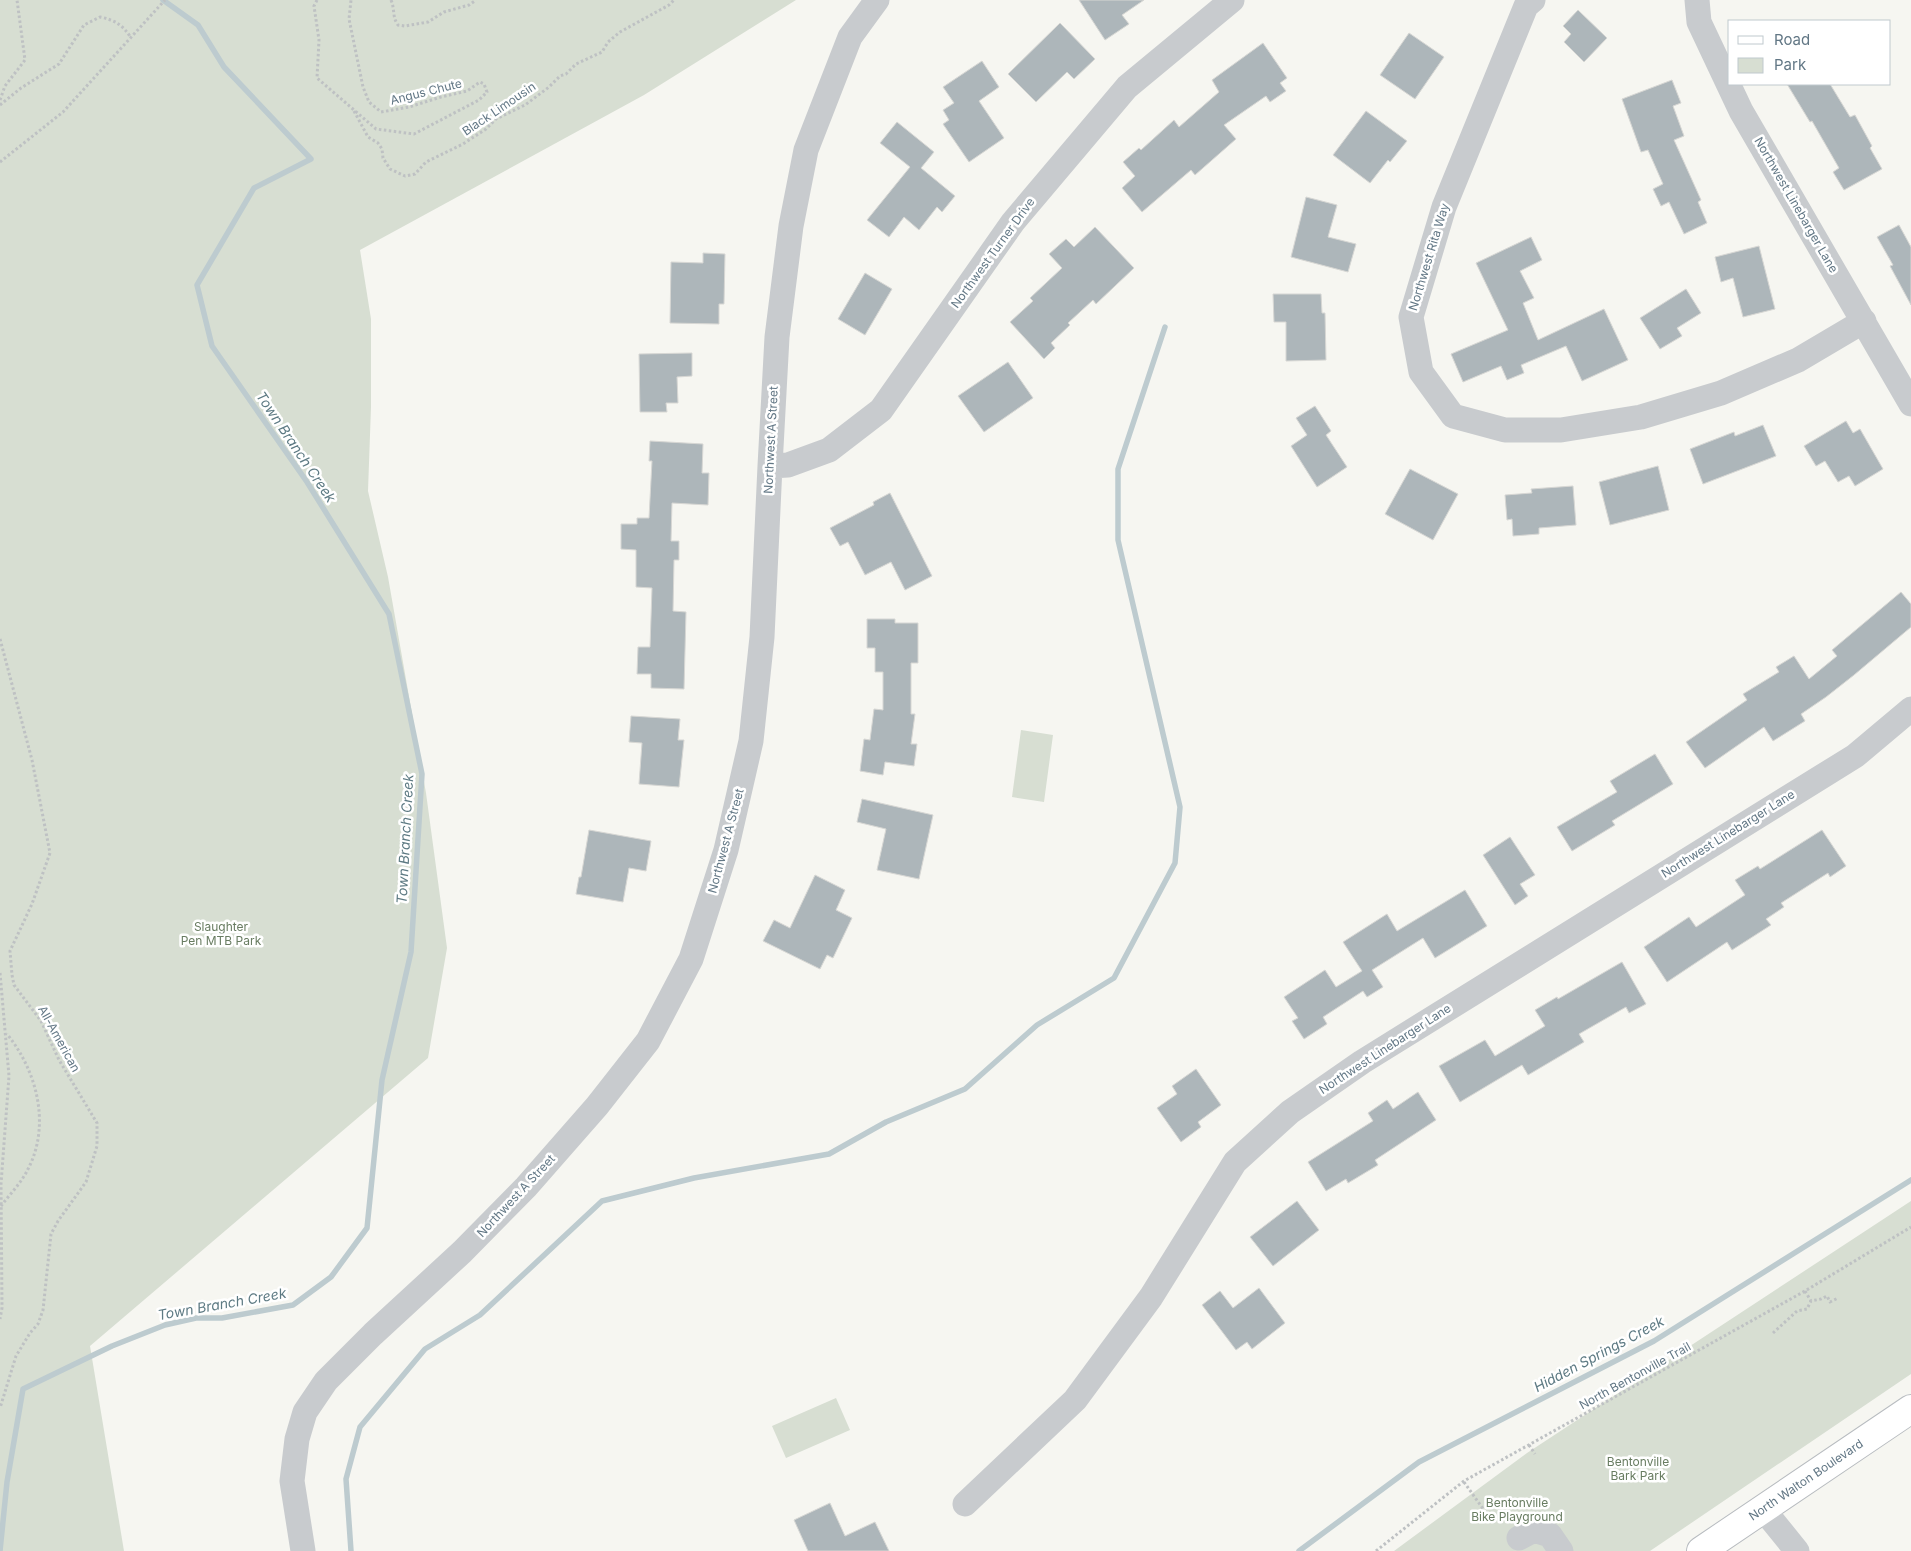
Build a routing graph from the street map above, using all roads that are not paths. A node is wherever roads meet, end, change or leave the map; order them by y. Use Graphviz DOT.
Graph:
graph roads {
  1 [pos="876,0"];
  2 [pos="1232,0"];
  3 [pos="1533,0"];
  4 [pos="1697,0"];
  5 [pos="1728,83"];
  6 [pos="1729,85"];
  7 [pos="1864,321"];
  8 [pos="1911,404"];
  9 [pos="770,466"];
  10 [pos="1911,709"];
  11 [pos="1911,1410"];
  12 [pos="965,1504"];
  13 [pos="1763,1509"];
  14 [pos="1519,1538"];
  15 [pos="303,1551"];
  16 [pos="1561,1551"];
  17 [pos="1701,1551"];
  18 [pos="1797,1551"];
  1 -- 9 [label="street, Northwest A Street"];
  2 -- 9 [label="street, Northwest Turner Drive"];
  3 -- 7 [label="street, Northwest Rita Way"];
  4 -- 5 [label="street, Northwest Linebarger Lane"];
  6 -- 7 [label="street, Northwest Linebarger Lane"];
  7 -- 8 [label="street, Northwest Linebarger Lane"];
  9 -- 15 [label="street, Northwest A Street"];
  10 -- 12 [label="street, Northwest Linebarger Lane"];
  11 -- 13 [label="main road, North Walton Boulevard"];
  13 -- 17 [label="main road, North Walton Boulevard"];
  13 -- 18 [label="street"];
  14 -- 16 [label="street"];
}
